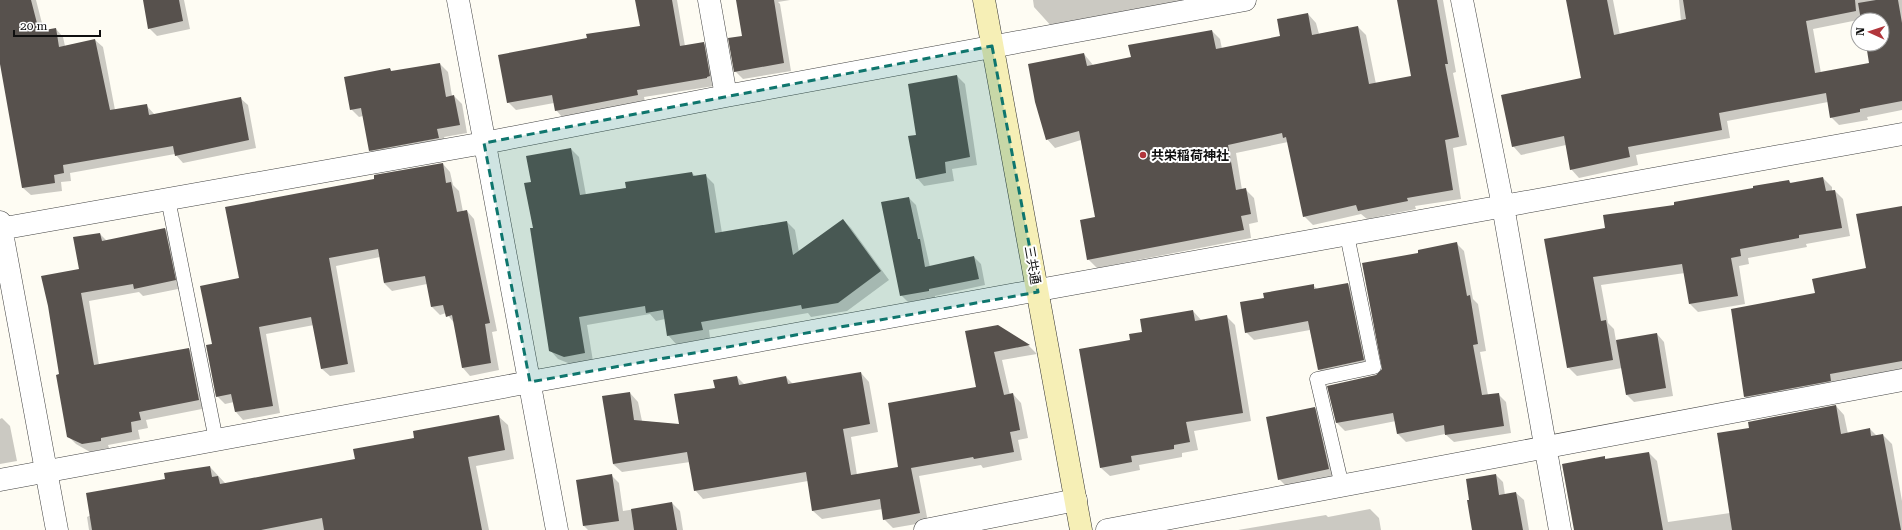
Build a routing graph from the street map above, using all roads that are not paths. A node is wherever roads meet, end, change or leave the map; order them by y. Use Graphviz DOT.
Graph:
graph roads {
  1 [pos="458,0"];
  2 [pos="709,0"];
  3 [pos="984,0"];
  4 [pos="1245,0"];
  5 [pos="1462,0"];
  6 [pos="992,46"];
  7 [pos="726,96"];
  8 [pos="1902,134"];
  9 [pos="484,143"];
  10 [pos="168,199"];
  11 [pos="1503,206"];
  12 [pos="0,227"];
  13 [pos="1347,235"];
  14 [pos="1038,292"];
  15 [pos="1902,380"];
  16 [pos="530,382"];
  17 [pos="216,440"];
  18 [pos="1546,447"];
  19 [pos="46,472"];
  20 [pos="0,480"];
  21 [pos="1342,486"];
  22 [pos="1076,500"];
  23 [pos="57,530"];
  24 [pos="557,530"];
  25 [pos="925,530"];
  26 [pos="1081,530"];
  27 [pos="1107,530"];
  28 [pos="1560,530"];
  1 -- 9 [label="street"];
  2 -- 7 [label="street"];
  3 -- 6 [label="street, 三共通"];
  4 -- 6 [label="street"];
  5 -- 11 [label="street"];
  6 -- 7 [label="street"];
  6 -- 14 [label="street, 三共通"];
  7 -- 9 [label="street"];
  8 -- 11 [label="street"];
  9 -- 10 [label="street"];
  9 -- 16 [label="street"];
  10 -- 12 [label="street"];
  10 -- 17 [label="lane"];
  11 -- 13 [label="street"];
  11 -- 18 [label="street"];
  12 -- 19 [label="street"];
  13 -- 14 [label="street"];
  13 -- 21 [label="lane"];
  14 -- 16 [label="street"];
  14 -- 22 [label="street, 三共通"];
  15 -- 18 [label="street"];
  16 -- 17 [label="street"];
  16 -- 24 [label="street"];
  17 -- 19 [label="street"];
  18 -- 21 [label="street"];
  18 -- 28 [label="street"];
  19 -- 20 [label="street"];
  19 -- 23 [label="street"];
  21 -- 27 [label="street"];
  22 -- 25 [label="street"];
  22 -- 26 [label="street, 三共通"];
}
